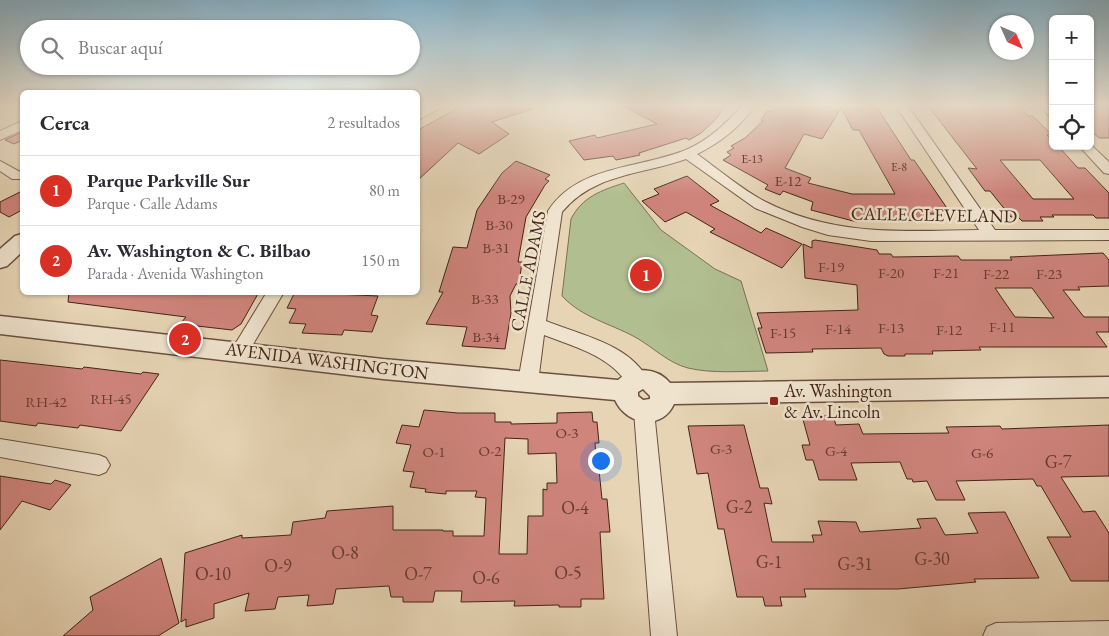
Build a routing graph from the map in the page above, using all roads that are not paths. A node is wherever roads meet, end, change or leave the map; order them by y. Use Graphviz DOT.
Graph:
graph roads {
  1 [pos="721,136"];
  2 [pos="922,136"];
  3 [pos="1089,150"];
  4 [pos="689,155"];
  5 [pos="0,165"];
  6 [pos="1109,170"];
  7 [pos="17,176"];
  8 [pos="990,235"];
  9 [pos="1109,235"];
  10 [pos="20,243"];
  11 [pos="0,261"];
  12 [pos="274,295"];
  13 [pos="0,325"];
  14 [pos="537,325"];
  15 [pos="240,351"];
  16 [pos="528,382"];
  17 [pos="632,385"];
  18 [pos="1109,387"];
  19 [pos="663,394"];
  20 [pos="644,411"];
  21 [pos="0,448"];
  22 [pos="99,465"];
  23 [pos="1109,634"];
  24 [pos="664,636"];
  25 [pos="996,636"];
  1 -- 4 [label="street, CALLE ADAMS"];
  2 -- 8 [label="street"];
  3 -- 6 [label="street"];
  4 -- 8 [label="street, CALLE CLEVELAND"];
  4 -- 14 [label="street, CALLE ADAMS"];
  5 -- 7 [label="street"];
  8 -- 9 [label="street, CALLE CLEVELAND"];
  10 -- 11 [label="street"];
  12 -- 15 [label="street"];
  13 -- 15 [label="street, AVENIDA WASHINGTON"];
  14 -- 16 [label="street, CALLE ADAMS"];
  14 -- 17 [label="street"];
  15 -- 16 [label="street, AVENIDA WASHINGTON"];
  16 -- 17 [label="street, AVENIDA WASHINGTON"];
  17 -- 19 [label="street, AVENIDA WASHINGTON"];
  17 -- 20 [label="street"];
  18 -- 19 [label="street"];
  19 -- 20 [label="street"];
  20 -- 24 [label="street"];
  21 -- 22 [label="street"];
  23 -- 25 [label="street"];
}
